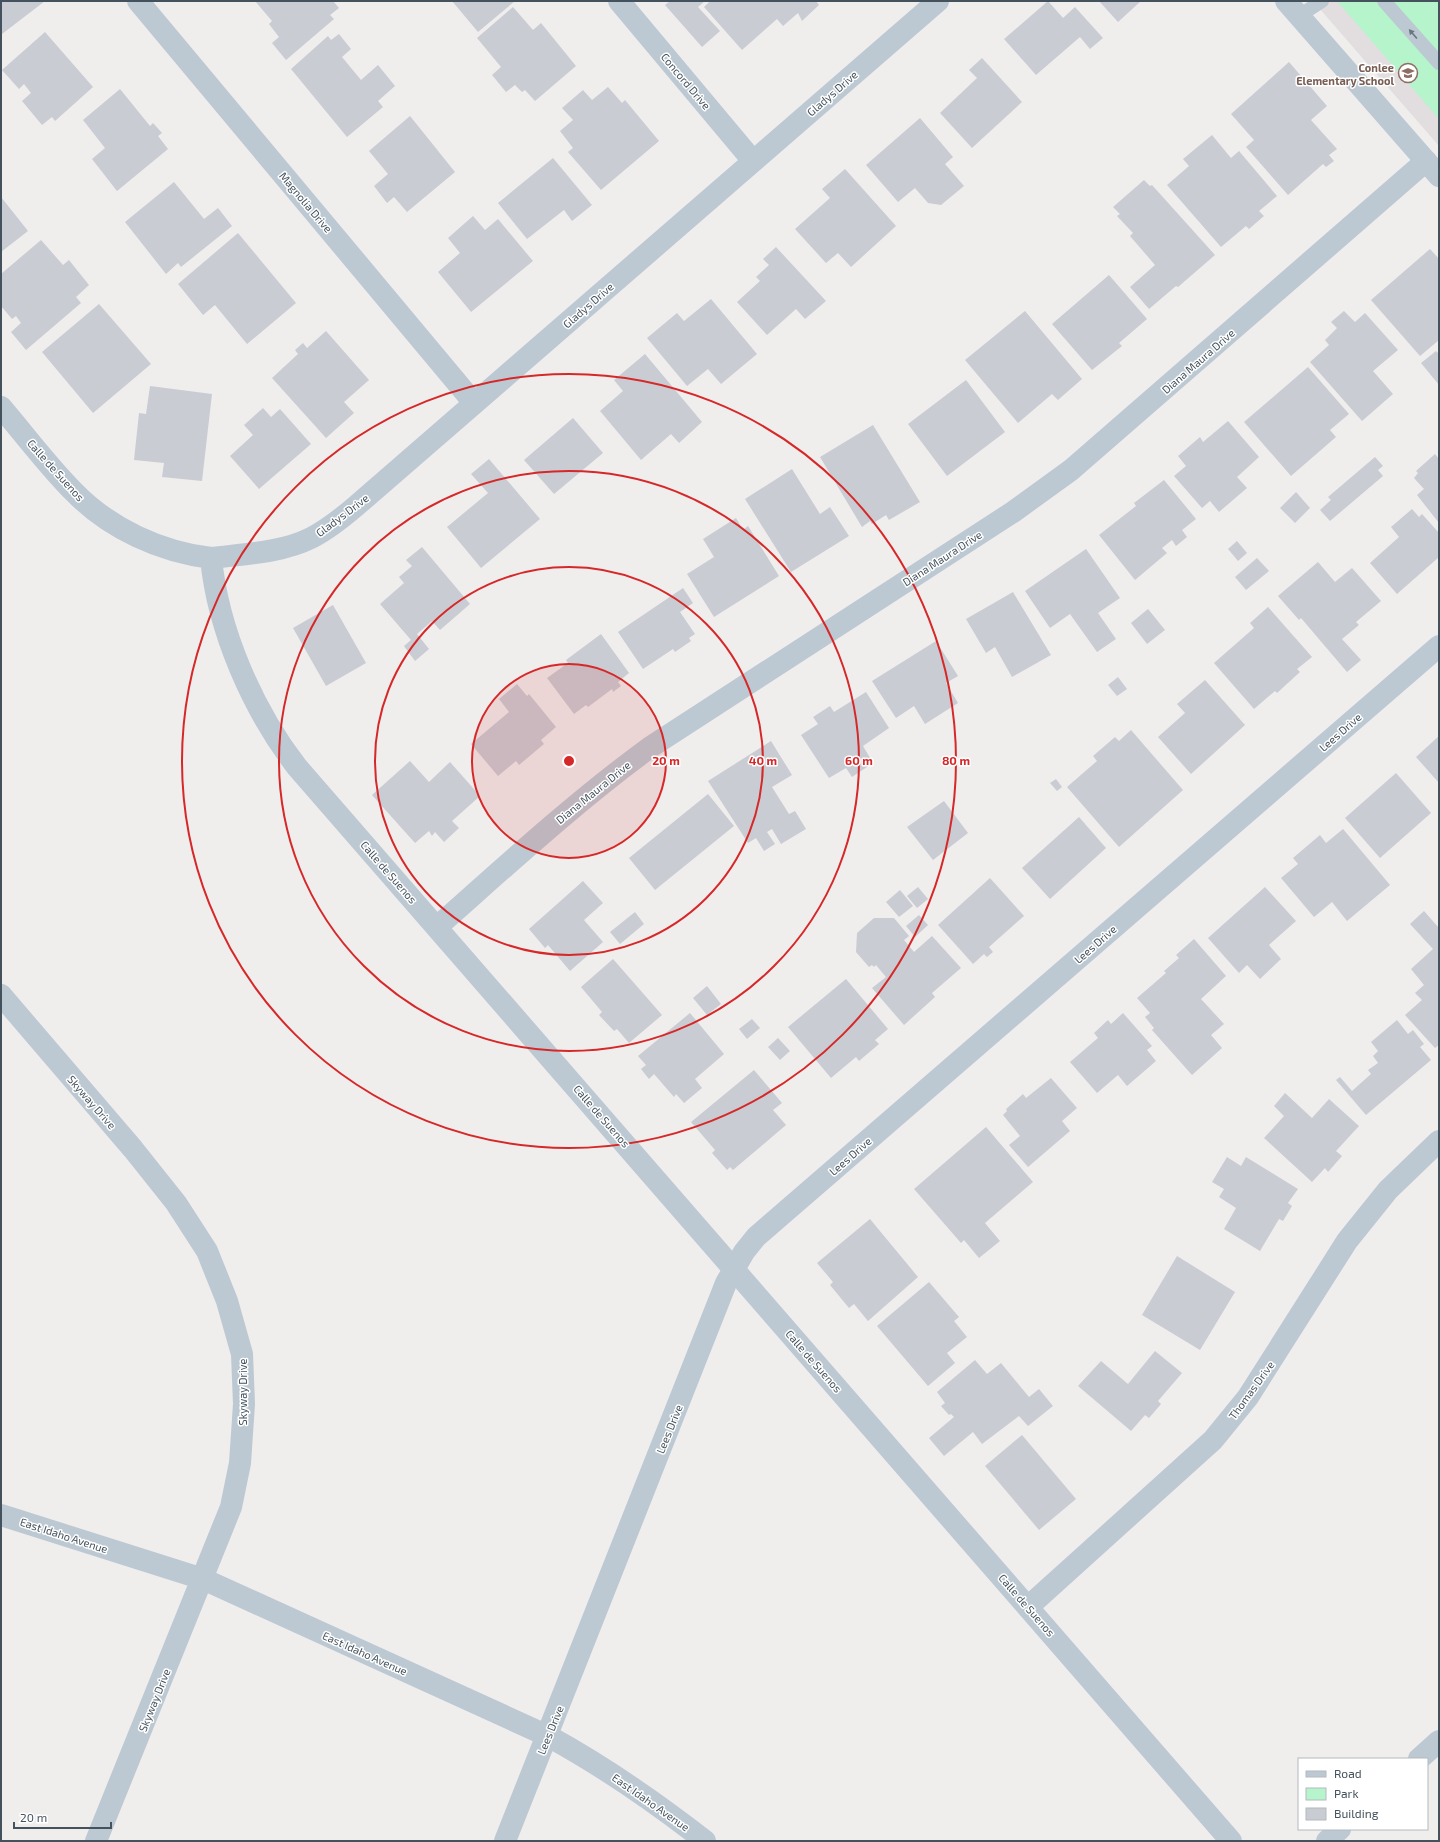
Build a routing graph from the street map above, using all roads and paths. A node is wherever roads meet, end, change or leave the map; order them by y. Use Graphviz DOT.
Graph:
graph roads {
  1 [pos="138,1"];
  2 [pos="619,1"];
  3 [pos="938,1"];
  4 [pos="1322,1"];
  5 [pos="1384,1"];
  6 [pos="1293,8"];
  7 [pos="1439,63"];
  8 [pos="753,161"];
  9 [pos="1432,169"];
  10 [pos="474,403"];
  11 [pos="1,406"];
  12 [pos="212,558"];
  13 [pos="1439,646"];
  14 [pos="437,927"];
  15 [pos="1,995"];
  16 [pos="1439,1141"];
  17 [pos="734,1268"];
  18 [pos="1,1515"];
  19 [pos="203,1579"];
  20 [pos="1028,1607"];
  21 [pos="548,1736"];
  22 [pos="1439,1741"];
  23 [pos="1419,1758"];
  24 [pos="1339,1830"];
  25 [pos="96,1841"];
  26 [pos="505,1841"];
  27 [pos="705,1841"];
  28 [pos="1231,1841"];
  29 [pos="1327,1841"];
  1 -- 10 [label="street, Magnolia Drive"];
  2 -- 8 [label="street, Concord Drive"];
  3 -- 8 [label="street, Gladys Drive"];
  4 -- 6 [label="lane"];
  7 -- 5 [label="lane, one-way"];
  6 -- 9 [label="street"];
  8 -- 10 [label="street, Gladys Drive"];
  9 -- 14 [label="street, Diana Maura Drive"];
  10 -- 12 [label="street, Gladys Drive"];
  11 -- 12 [label="street, Calle de Suenos"];
  12 -- 14 [label="street, Calle de Suenos"];
  13 -- 17 [label="street, Lees Drive"];
  14 -- 17 [label="street, Calle de Suenos"];
  15 -- 19 [label="street, Skyway Drive"];
  16 -- 20 [label="street, Thomas Drive"];
  17 -- 20 [label="street, Calle de Suenos"];
  17 -- 21 [label="street, Lees Drive"];
  18 -- 19 [label="street, East Idaho Avenue"];
  19 -- 21 [label="street, East Idaho Avenue"];
  19 -- 25 [label="street, Skyway Drive"];
  20 -- 28 [label="street, Calle de Suenos"];
  21 -- 26 [label="street, Lees Drive"];
  21 -- 27 [label="street, East Idaho Avenue"];
  22 -- 23 [label="street"];
  24 -- 29 [label="street"];
}
